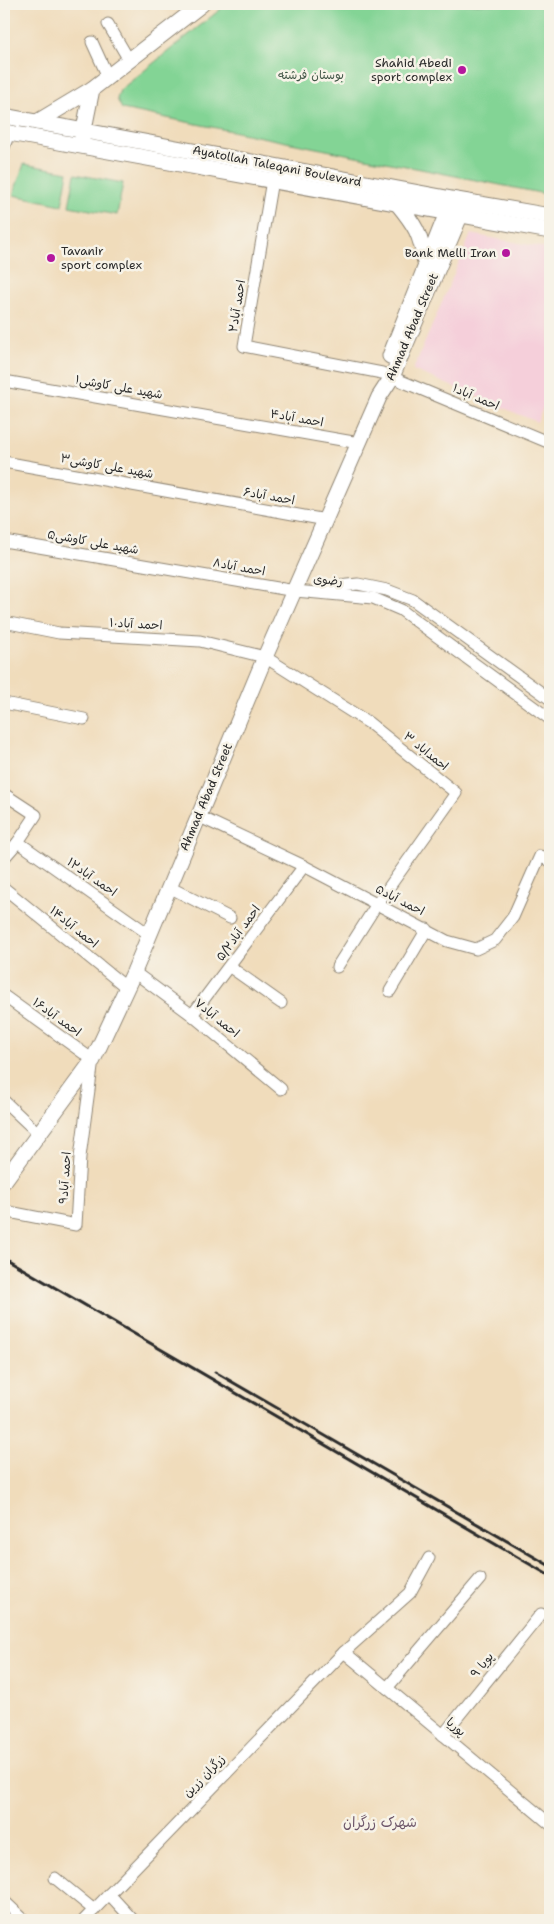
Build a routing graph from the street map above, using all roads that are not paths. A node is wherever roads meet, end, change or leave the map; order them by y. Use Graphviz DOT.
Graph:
graph roads {
  1 [pos="202,4"];
  2 [pos="108,24"];
  3 [pos="92,42"];
  4 [pos="129,60"];
  5 [pos="108,77"];
  6 [pos="92,89"];
  7 [pos="4,116"];
  8 [pos="37,122"];
  9 [pos="84,130"];
  10 [pos="5,138"];
  11 [pos="80,146"];
  12 [pos="272,180"];
  13 [pos="397,203"];
  14 [pos="456,207"];
  15 [pos="550,216"];
  16 [pos="550,231"];
  17 [pos="426,266"];
  18 [pos="387,375"];
  19 [pos="4,381"];
  20 [pos="230,420"];
  21 [pos="550,429"];
  22 [pos="548,442"];
  23 [pos="359,443"];
  24 [pos="4,462"];
  25 [pos="206,498"];
  26 [pos="326,520"];
  27 [pos="4,542"];
  28 [pos="177,571"];
  29 [pos="296,591"];
  30 [pos="4,622"];
  31 [pos="265,657"];
  32 [pos="550,699"];
  33 [pos="4,703"];
  34 [pos="550,718"];
  35 [pos="84,719"];
  36 [pos="4,794"];
  37 [pos="198,816"];
  38 [pos="18,842"];
  39 [pos="4,858"];
  40 [pos="550,861"];
  41 [pos="304,866"];
  42 [pos="170,887"];
  43 [pos="4,888"];
  44 [pos="377,904"];
  45 [pos="230,918"];
  46 [pos="427,929"];
  47 [pos="150,935"];
  48 [pos="230,967"];
  49 [pos="337,967"];
  50 [pos="134,972"];
  51 [pos="127,988"];
  52 [pos="390,991"];
  53 [pos="4,996"];
  54 [pos="281,1003"];
  55 [pos="192,1015"];
  56 [pos="93,1060"];
  57 [pos="281,1089"];
  58 [pos="4,1101"];
  59 [pos="39,1134"];
  60 [pos="6,1173"];
  61 [pos="4,1211"];
  62 [pos="430,1558"];
  63 [pos="480,1579"];
  64 [pos="541,1614"];
  65 [pos="344,1652"];
  66 [pos="388,1688"];
  67 [pos="443,1735"];
  68 [pos="548,1818"];
  69 [pos="55,1878"];
  70 [pos="109,1894"];
  71 [pos="4,1902"];
  72 [pos="94,1910"];
  73 [pos="24,1920"];
  74 [pos="84,1920"];
  75 [pos="133,1920"];
  1 -- 4 [label="main road"];
  2 -- 4 [label="street"];
  3 -- 5 [label="street"];
  4 -- 5 [label="main road"];
  5 -- 6 [label="main road"];
  6 -- 8 [label="main road"];
  6 -- 9 [label="main road"];
  7 -- 8 [label="main road, Ayatollah Taleqani Boulevard"];
  8 -- 9 [label="main road, Ayatollah Taleqani Boulevard"];
  9 -- 11 [label="main road"];
  9 -- 14 [label="main road, Ayatollah Taleqani Boulevard"];
  10 -- 11 [label="main road, Ayatollah Taleqani Boulevard"];
  11 -- 12 [label="main road, Ayatollah Taleqani Boulevard"];
  12 -- 13 [label="main road, Ayatollah Taleqani Boulevard"];
  12 -- 18 [label="street, احمد آباد۲"];
  13 -- 14 [label="main road, Ayatollah Taleqani Boulevard"];
  13 -- 17 [label="main road"];
  14 -- 15 [label="main road, Ayatollah Taleqani Boulevard"];
  14 -- 16 [label="main road, Ayatollah Taleqani Boulevard"];
  14 -- 17 [label="main road, Ahmad Abad Street"];
  14 -- 18 [label="main road, Ahmad Abad Street"];
  17 -- 18 [label="main road, Ahmad Abad Street"];
  18 -- 22 [label="street, احمد آباد۱"];
  18 -- 23 [label="main road, Ahmad Abad Street"];
  19 -- 20 [label="street, شهید علی کاوشی۱"];
  20 -- 23 [label="street, احمد آباد۴"];
  21 -- 22 [label="street"];
  23 -- 26 [label="main road, Ahmad Abad Street"];
  24 -- 25 [label="street, شهید علی کاوشی۳"];
  25 -- 26 [label="street, احمد آباد۶"];
  26 -- 29 [label="main road, Ahmad Abad Street"];
  27 -- 28 [label="street, شهید علی کاوشی۵"];
  28 -- 29 [label="street, احمد آباد۸"];
  29 -- 31 [label="main road, Ahmad Abad Street"];
  29 -- 32 [label="street, رضوی"];
  29 -- 34 [label="street, رضوی"];
  30 -- 31 [label="street, احمد آباد۱۰"];
  31 -- 37 [label="main road, Ahmad Abad Street"];
  31 -- 44 [label="street, احمداباد ۳"];
  33 -- 35 [label="street"];
  36 -- 38 [label="street"];
  37 -- 41 [label="street, احمد آباد۵"];
  37 -- 42 [label="main road, Ahmad Abad Street"];
  38 -- 39 [label="street"];
  38 -- 47 [label="street, احمد آباد۱۲"];
  40 -- 46 [label="street, احمد آباد۵"];
  41 -- 44 [label="street, احمد آباد۵"];
  41 -- 48 [label="street, احمد آباد۵/۲"];
  42 -- 45 [label="street"];
  42 -- 47 [label="main road, Ahmad Abad Street"];
  43 -- 51 [label="street, احمد آباد۱۴"];
  44 -- 46 [label="street, احمد آباد۵"];
  44 -- 49 [label="street"];
  46 -- 52 [label="street"];
  47 -- 50 [label="main road, Ahmad Abad Street"];
  48 -- 54 [label="street"];
  48 -- 55 [label="street, احمد آباد۵/۲"];
  50 -- 51 [label="main road, Ahmad Abad Street"];
  50 -- 55 [label="street, احمد آباد۷"];
  51 -- 56 [label="main road, Ahmad Abad Street"];
  53 -- 56 [label="street, احمد آباد۱۶"];
  55 -- 57 [label="street, احمد آباد۷"];
  56 -- 59 [label="main road, Ahmad Abad Street"];
  56 -- 61 [label="street, احمد آباد۹"];
  58 -- 59 [label="street"];
  59 -- 60 [label="main road, Ahmad Abad Street"];
  62 -- 65 [label="street, زرگران زرین"];
  63 -- 66 [label="street"];
  64 -- 67 [label="street, پویا ۹"];
  65 -- 66 [label="street, پوریا"];
  65 -- 70 [label="street, زرگران زرین"];
  66 -- 67 [label="street, پوریا"];
  67 -- 68 [label="street, پوریا"];
  69 -- 72 [label="street"];
  70 -- 72 [label="street, زرگران زرین"];
  70 -- 75 [label="street"];
  71 -- 73 [label="street"];
  72 -- 74 [label="street, زرگران زرین"];
}
